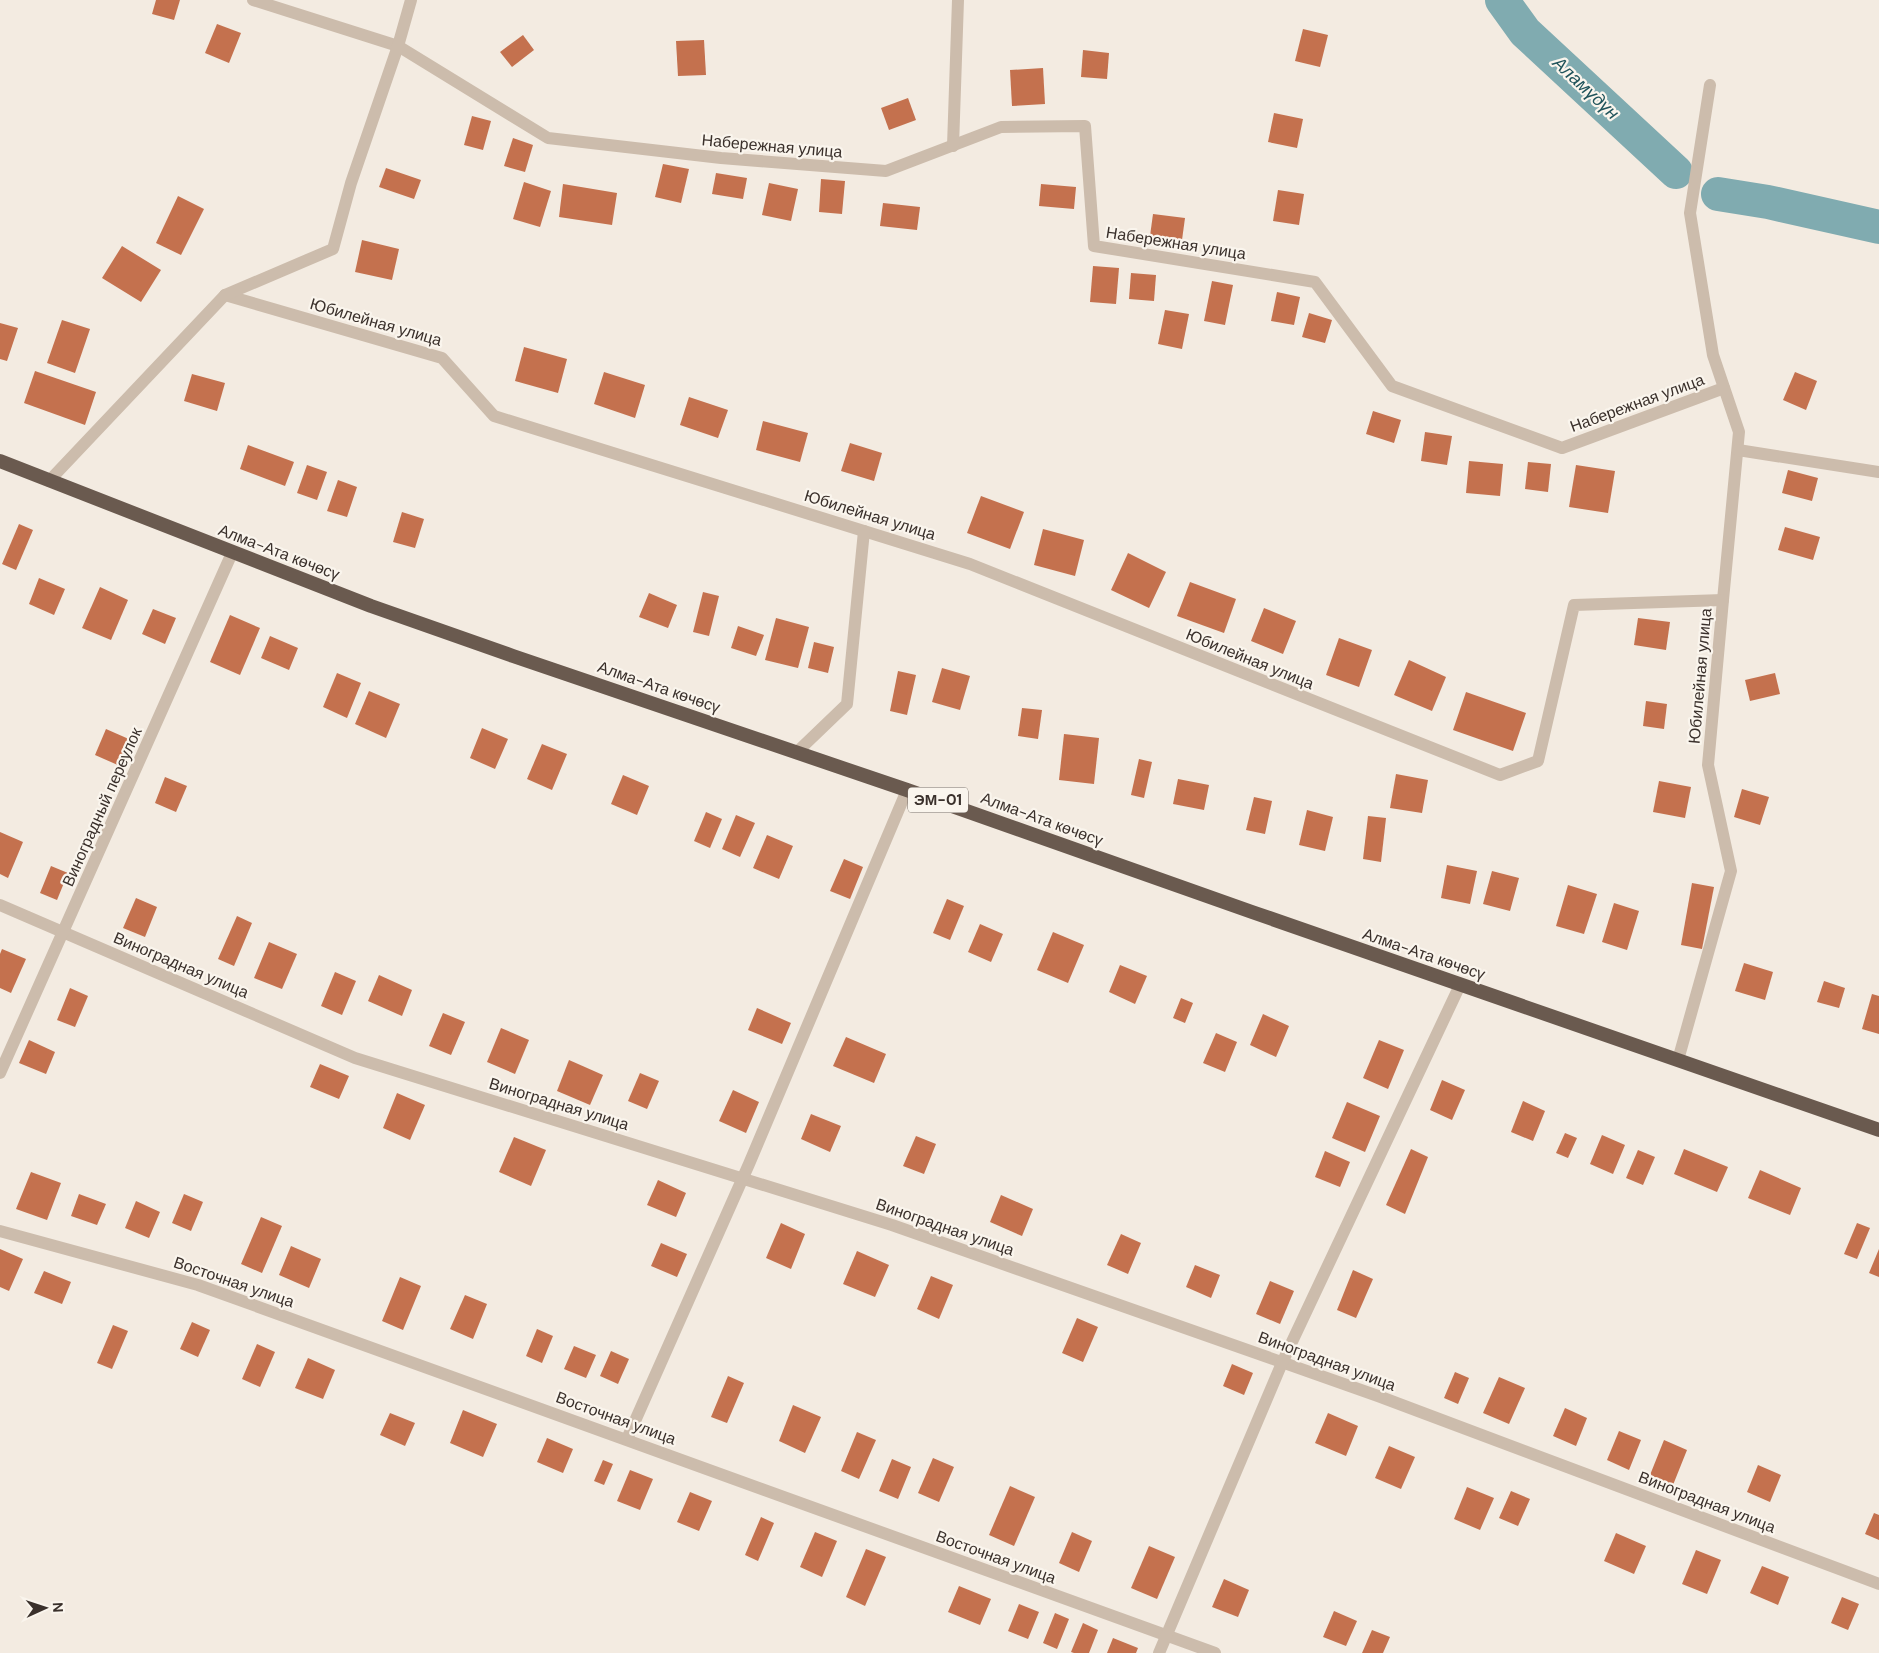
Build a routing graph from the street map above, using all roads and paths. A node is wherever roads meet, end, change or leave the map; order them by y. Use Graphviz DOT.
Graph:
graph roads {
  1 [pos="254,0"];
  2 [pos="411,0"];
  3 [pos="958,0"];
  4 [pos="398,46"];
  5 [pos="1710,85"];
  6 [pos="953,146"];
  7 [pos="225,295"];
  8 [pos="1724,388"];
  9 [pos="1738,450"];
  10 [pos="0,461"];
  11 [pos="1879,472"];
  12 [pos="49,481"];
  13 [pos="864,531"];
  14 [pos="232,552"];
  15 [pos="1723,600"];
  16 [pos="797,752"];
  17 [pos="907,790"];
  18 [pos="0,905"];
  19 [pos="64,932"];
  20 [pos="1460,985"];
  21 [pos="1678,1060"];
  22 [pos="0,1073"];
  23 [pos="1879,1130"];
  24 [pos="742,1179"];
  25 [pos="0,1231"];
  26 [pos="1282,1362"];
  27 [pos="627,1439"];
  28 [pos="1879,1584"];
  29 [pos="1167,1636"];
  30 [pos="1160,1653"];
  31 [pos="1215,1653"];
  1 -- 4 [label="street, Набережная улица"];
  2 -- 4 [label="street"];
  3 -- 6 [label="street"];
  4 -- 6 [label="street, Набережная улица"];
  4 -- 7 [label="street"];
  5 -- 8 [label="street"];
  6 -- 8 [label="street, Набережная улица"];
  7 -- 12 [label="street"];
  7 -- 13 [label="street, Юбилейная улица"];
  8 -- 9 [label="street"];
  9 -- 11 [label="street"];
  9 -- 15 [label="street"];
  10 -- 12 [label="highway, Алма-Ата көчөсү / ЭМ-01"];
  12 -- 14 [label="highway, Алма-Ата көчөсү / ЭМ-01"];
  13 -- 15 [label="street, Юбилейная улица"];
  13 -- 16 [label="street"];
  14 -- 16 [label="highway, Алма-Ата көчөсү / ЭМ-01"];
  14 -- 19 [label="street, Виноградный переулок"];
  15 -- 21 [label="street, Юбилейная улица"];
  16 -- 17 [label="highway, Алма-Ата көчөсү / ЭМ-01"];
  17 -- 20 [label="highway, Алма-Ата көчөсү / ЭМ-01"];
  17 -- 24 [label="street"];
  18 -- 19 [label="street, Виноградная улица"];
  19 -- 22 [label="street, Виноградный переулок"];
  19 -- 24 [label="street, Виноградная улица"];
  20 -- 21 [label="highway, Алма-Ата көчөсү / ЭМ-01"];
  20 -- 26 [label="street"];
  21 -- 23 [label="highway, Алма-Ата көчөсү / ЭМ-01"];
  24 -- 26 [label="street, Виноградная улица"];
  24 -- 27 [label="street"];
  25 -- 27 [label="street, Восточная улица"];
  26 -- 28 [label="street, Виноградная улица"];
  26 -- 29 [label="street"];
  27 -- 29 [label="street, Восточная улица"];
  29 -- 30 [label="street"];
  29 -- 31 [label="street, Восточная улица"];
}
